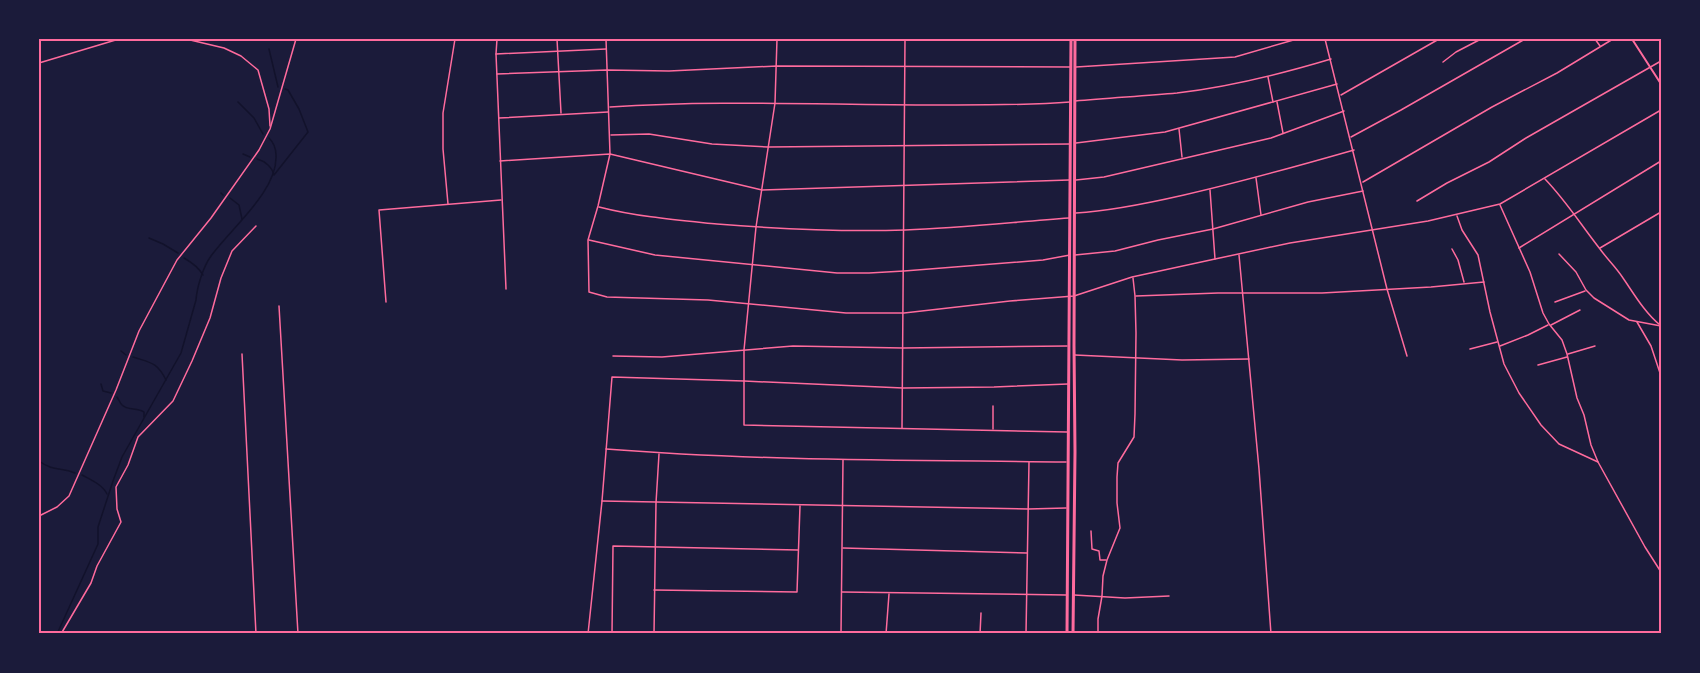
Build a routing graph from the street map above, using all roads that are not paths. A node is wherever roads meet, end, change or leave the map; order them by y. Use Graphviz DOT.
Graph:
graph roads {
  1 [pos="118,39"];
  2 [pos="186,39"];
  3 [pos="296,39"];
  4 [pos="455,39"];
  5 [pos="497,39"];
  6 [pos="557,39"];
  7 [pos="606,39"];
  8 [pos="777,39"];
  9 [pos="905,39"];
  10 [pos="1071,39"];
  11 [pos="1075,39"];
  12 [pos="1297,39"];
  13 [pos="1325,39"];
  14 [pos="1439,39"];
  15 [pos="1481,39"];
  16 [pos="1525,39"];
  17 [pos="1595,39"];
  18 [pos="1613,39"];
  19 [pos="1632,39"];
  20 [pos="1600,46"];
  21 [pos="606,48"];
  22 [pos="558,51"];
  23 [pos="496,54"];
  24 [pos="1330,59"];
  25 [pos="1661,61"];
  26 [pos="1443,62"];
  27 [pos="39,63"];
  28 [pos="777,66"];
  29 [pos="904,66"];
  30 [pos="1073,67"];
  31 [pos="1650,67"];
  32 [pos="607,70"];
  33 [pos="559,73"];
  34 [pos="497,74"];
  35 [pos="1267,76"];
  36 [pos="1337,84"];
  37 [pos="1661,84"];
  38 [pos="1340,96"];
  39 [pos="1073,101"];
  40 [pos="1277,101"];
  41 [pos="1273,102"];
  42 [pos="775,103"];
  43 [pos="904,106"];
  44 [pos="609,107"];
  45 [pos="1344,111"];
  46 [pos="1661,111"];
  47 [pos="609,112"];
  48 [pos="561,115"];
  49 [pos="498,118"];
  50 [pos="1179,128"];
  51 [pos="270,129"];
  52 [pos="1283,133"];
  53 [pos="610,135"];
  54 [pos="1351,137"];
  55 [pos="1073,144"];
  56 [pos="904,146"];
  57 [pos="768,147"];
  58 [pos="1354,150"];
  59 [pos="610,154"];
  60 [pos="1182,158"];
  61 [pos="500,161"];
  62 [pos="1661,162"];
  63 [pos="1256,177"];
  64 [pos="1545,179"];
  65 [pos="1072,180"];
  66 [pos="1362,182"];
  67 [pos="904,186"];
  68 [pos="1210,189"];
  69 [pos="762,190"];
  70 [pos="1364,190"];
  71 [pos="502,200"];
  72 [pos="1417,201"];
  73 [pos="1072,202"];
  74 [pos="448,204"];
  75 [pos="1500,204"];
  76 [pos="598,206"];
  77 [pos="1661,212"];
  78 [pos="1075,213"];
  79 [pos="1575,214"];
  80 [pos="1261,215"];
  81 [pos="1456,215"];
  82 [pos="1070,218"];
  83 [pos="256,226"];
  84 [pos="756,227"];
  85 [pos="1213,229"];
  86 [pos="904,230"];
  87 [pos="1373,230"];
  88 [pos="588,240"];
  89 [pos="1518,248"];
  90 [pos="1599,248"];
  91 [pos="1452,249"];
  92 [pos="1239,254"];
  93 [pos="1558,254"];
  94 [pos="1072,255"];
  95 [pos="1215,259"];
  96 [pos="753,264"];
  97 [pos="904,271"];
  98 [pos="1132,277"];
  99 [pos="1484,282"];
  100 [pos="1464,283"];
  101 [pos="506,289"];
  102 [pos="1388,289"];
  103 [pos="1586,290"];
  104 [pos="1243,294"];
  105 [pos="1072,296"];
  106 [pos="1135,296"];
  107 [pos="386,302"];
  108 [pos="1555,302"];
  109 [pos="750,304"];
  110 [pos="279,306"];
  111 [pos="1580,310"];
  112 [pos="903,314"];
  113 [pos="1636,321"];
  114 [pos="1549,325"];
  115 [pos="1660,326"];
  116 [pos="1498,341"];
  117 [pos="1069,346"];
  118 [pos="1595,346"];
  119 [pos="1499,347"];
  120 [pos="903,348"];
  121 [pos="1470,349"];
  122 [pos="744,350"];
  123 [pos="242,354"];
  124 [pos="1074,355"];
  125 [pos="1568,355"];
  126 [pos="613,356"];
  127 [pos="1407,356"];
  128 [pos="1136,358"];
  129 [pos="1249,359"];
  130 [pos="1538,365"];
  131 [pos="1661,376"];
  132 [pos="744,381"];
  133 [pos="1069,384"];
  134 [pos="903,388"];
  135 [pos="993,406"];
  136 [pos="902,429"];
  137 [pos="993,430"];
  138 [pos="1069,432"];
  139 [pos="605,449"];
  140 [pos="1068,452"];
  141 [pos="1075,452"];
  142 [pos="659,453"];
  143 [pos="843,459"];
  144 [pos="1029,462"];
  145 [pos="1068,462"];
  146 [pos="1598,462"];
  147 [pos="602,501"];
  148 [pos="656,503"];
  149 [pos="800,505"];
  150 [pos="842,506"];
  151 [pos="1068,508"];
  152 [pos="1028,509"];
  153 [pos="39,516"];
  154 [pos="1091,531"];
  155 [pos="656,547"];
  156 [pos="843,548"];
  157 [pos="798,550"];
  158 [pos="1027,553"];
  159 [pos="1107,560"];
  160 [pos="1661,572"];
  161 [pos="654,590"];
  162 [pos="842,592"];
  163 [pos="889,593"];
  164 [pos="1027,595"];
  165 [pos="1067,595"];
  166 [pos="1073,595"];
  167 [pos="1102,596"];
  168 [pos="1169,596"];
  169 [pos="981,613"];
  170 [pos="61,634"];
  171 [pos="256,634"];
  172 [pos="298,634"];
  173 [pos="588,634"];
  174 [pos="612,634"];
  175 [pos="654,634"];
  176 [pos="841,634"];
  177 [pos="886,634"];
  178 [pos="980,634"];
  179 [pos="1026,634"];
  180 [pos="1067,634"];
  181 [pos="1073,634"];
  182 [pos="1098,634"];
  183 [pos="1271,634"];
  1 -- 27 [label="street"];
  2 -- 51 [label="street"];
  3 -- 51 [label="street"];
  4 -- 74 [label="street"];
  5 -- 23 [label="street"];
  6 -- 22 [label="street"];
  7 -- 21 [label="street"];
  8 -- 28 [label="street"];
  9 -- 29 [label="street"];
  10 -- 30 [label="main road"];
  11 -- 30 [label="main road"];
  12 -- 30 [label="street"];
  13 -- 24 [label="street"];
  14 -- 38 [label="street"];
  15 -- 26 [label="street"];
  16 -- 54 [label="street"];
  17 -- 20 [label="street"];
  18 -- 20 [label="street"];
  19 -- 31 [label="main road"];
  20 -- 66 [label="street"];
  21 -- 22 [label="street"];
  21 -- 32 [label="street"];
  22 -- 23 [label="street"];
  22 -- 33 [label="street"];
  23 -- 34 [label="street"];
  24 -- 35 [label="street"];
  24 -- 36 [label="street"];
  25 -- 31 [label="street"];
  28 -- 29 [label="street"];
  28 -- 32 [label="street"];
  28 -- 42 [label="street"];
  29 -- 30 [label="street"];
  29 -- 43 [label="street"];
  30 -- 39 [label="main road"];
  31 -- 37 [label="main road"];
  31 -- 72 [label="street"];
  32 -- 33 [label="street"];
  32 -- 44 [label="street"];
  33 -- 34 [label="street"];
  33 -- 48 [label="street"];
  34 -- 49 [label="street"];
  35 -- 39 [label="street"];
  35 -- 41 [label="street"];
  36 -- 38 [label="street"];
  36 -- 40 [label="street"];
  38 -- 45 [label="street"];
  39 -- 43 [label="street"];
  39 -- 55 [label="main road"];
  40 -- 41 [label="street"];
  40 -- 52 [label="street"];
  41 -- 50 [label="street"];
  42 -- 43 [label="street"];
  42 -- 44 [label="street"];
  42 -- 57 [label="street"];
  43 -- 56 [label="street"];
  44 -- 47 [label="street"];
  45 -- 52 [label="street"];
  45 -- 54 [label="street"];
  46 -- 64 [label="street"];
  47 -- 48 [label="street"];
  47 -- 53 [label="street"];
  48 -- 49 [label="street"];
  49 -- 61 [label="street"];
  50 -- 55 [label="street"];
  50 -- 60 [label="street"];
  51 -- 153 [label="street"];
  52 -- 60 [label="street"];
  53 -- 57 [label="street"];
  53 -- 59 [label="street"];
  54 -- 58 [label="street"];
  55 -- 56 [label="street"];
  55 -- 65 [label="main road"];
  56 -- 57 [label="street"];
  56 -- 67 [label="street"];
  57 -- 69 [label="street"];
  58 -- 63 [label="street"];
  58 -- 66 [label="street"];
  59 -- 61 [label="street"];
  59 -- 69 [label="street"];
  59 -- 76 [label="street"];
  60 -- 65 [label="street"];
  61 -- 71 [label="street"];
  62 -- 79 [label="street"];
  63 -- 68 [label="street"];
  63 -- 80 [label="street"];
  64 -- 75 [label="street"];
  64 -- 79 [label="street"];
  65 -- 67 [label="street"];
  65 -- 73 [label="main road"];
  66 -- 70 [label="street"];
  67 -- 69 [label="street"];
  67 -- 86 [label="street"];
  68 -- 78 [label="street"];
  68 -- 85 [label="street"];
  69 -- 84 [label="street"];
  70 -- 80 [label="street"];
  70 -- 87 [label="street"];
  71 -- 74 [label="street"];
  71 -- 101 [label="street"];
  73 -- 78 [label="main road"];
  73 -- 82 [label="main road"];
  74 -- 107 [label="street"];
  75 -- 81 [label="street"];
  75 -- 89 [label="street"];
  76 -- 84 [label="street"];
  76 -- 88 [label="street"];
  77 -- 90 [label="street"];
  78 -- 94 [label="main road"];
  79 -- 89 [label="street"];
  79 -- 90 [label="street"];
  80 -- 85 [label="street"];
  81 -- 87 [label="street"];
  81 -- 99 [label="street"];
  82 -- 86 [label="street"];
  82 -- 94 [label="main road"];
  83 -- 170 [label="street"];
  84 -- 86 [label="street"];
  84 -- 96 [label="street"];
  85 -- 94 [label="street"];
  85 -- 95 [label="street"];
  86 -- 97 [label="street"];
  87 -- 92 [label="street"];
  87 -- 102 [label="street"];
  88 -- 96 [label="street"];
  88 -- 109 [label="street"];
  89 -- 114 [label="street"];
  90 -- 115 [label="street"];
  91 -- 100 [label="street"];
  92 -- 95 [label="street"];
  92 -- 104 [label="street"];
  93 -- 103 [label="street"];
  94 -- 97 [label="street"];
  94 -- 105 [label="main road"];
  95 -- 98 [label="street"];
  96 -- 97 [label="street"];
  96 -- 109 [label="street"];
  97 -- 112 [label="street"];
  98 -- 105 [label="street"];
  98 -- 106 [label="street"];
  99 -- 100 [label="street"];
  99 -- 116 [label="street"];
  100 -- 102 [label="street"];
  102 -- 104 [label="street"];
  102 -- 127 [label="street"];
  103 -- 108 [label="street"];
  103 -- 113 [label="street"];
  104 -- 106 [label="street"];
  104 -- 129 [label="street"];
  105 -- 112 [label="street"];
  105 -- 117 [label="main road"];
  105 -- 124 [label="main road"];
  106 -- 128 [label="street"];
  109 -- 112 [label="street"];
  109 -- 122 [label="street"];
  110 -- 172 [label="street"];
  111 -- 114 [label="street"];
  112 -- 120 [label="street"];
  113 -- 115 [label="street"];
  113 -- 131 [label="street"];
  114 -- 119 [label="street"];
  114 -- 125 [label="street"];
  116 -- 119 [label="street"];
  116 -- 121 [label="street"];
  117 -- 120 [label="street"];
  117 -- 133 [label="main road"];
  118 -- 125 [label="street"];
  119 -- 146 [label="street"];
  120 -- 122 [label="street"];
  120 -- 134 [label="street"];
  122 -- 126 [label="street"];
  122 -- 132 [label="street"];
  123 -- 171 [label="street"];
  124 -- 128 [label="street"];
  124 -- 141 [label="main road"];
  125 -- 130 [label="street"];
  125 -- 146 [label="street"];
  128 -- 129 [label="street"];
  128 -- 159 [label="street"];
  129 -- 183 [label="street"];
  132 -- 134 [label="street"];
  132 -- 136 [label="street"];
  132 -- 139 [label="street"];
  133 -- 134 [label="street"];
  133 -- 138 [label="main road"];
  134 -- 136 [label="street"];
  135 -- 137 [label="street"];
  136 -- 137 [label="street"];
  137 -- 138 [label="street"];
  138 -- 140 [label="main road"];
  139 -- 142 [label="street"];
  139 -- 147 [label="street"];
  140 -- 141 [label="main road"];
  140 -- 145 [label="main road"];
  141 -- 166 [label="main road"];
  142 -- 143 [label="street"];
  142 -- 148 [label="street"];
  143 -- 144 [label="street"];
  143 -- 150 [label="street"];
  144 -- 145 [label="street"];
  144 -- 152 [label="street"];
  145 -- 151 [label="main road"];
  146 -- 160 [label="street"];
  147 -- 148 [label="street"];
  147 -- 173 [label="street"];
  148 -- 149 [label="street"];
  148 -- 155 [label="street"];
  149 -- 150 [label="street"];
  149 -- 157 [label="street"];
  150 -- 152 [label="street"];
  150 -- 156 [label="street"];
  151 -- 152 [label="street"];
  151 -- 165 [label="main road"];
  152 -- 158 [label="street"];
  154 -- 159 [label="street"];
  155 -- 157 [label="street"];
  155 -- 161 [label="street"];
  155 -- 174 [label="street"];
  156 -- 158 [label="street"];
  156 -- 162 [label="street"];
  157 -- 161 [label="street"];
  158 -- 164 [label="street"];
  159 -- 167 [label="street"];
  161 -- 175 [label="street"];
  162 -- 163 [label="street"];
  162 -- 176 [label="street"];
  163 -- 164 [label="street"];
  163 -- 177 [label="street"];
  164 -- 165 [label="street"];
  164 -- 179 [label="street"];
  165 -- 180 [label="main road"];
  166 -- 167 [label="street"];
  166 -- 181 [label="main road"];
  167 -- 168 [label="street"];
  167 -- 182 [label="street"];
  169 -- 178 [label="street"];
}
